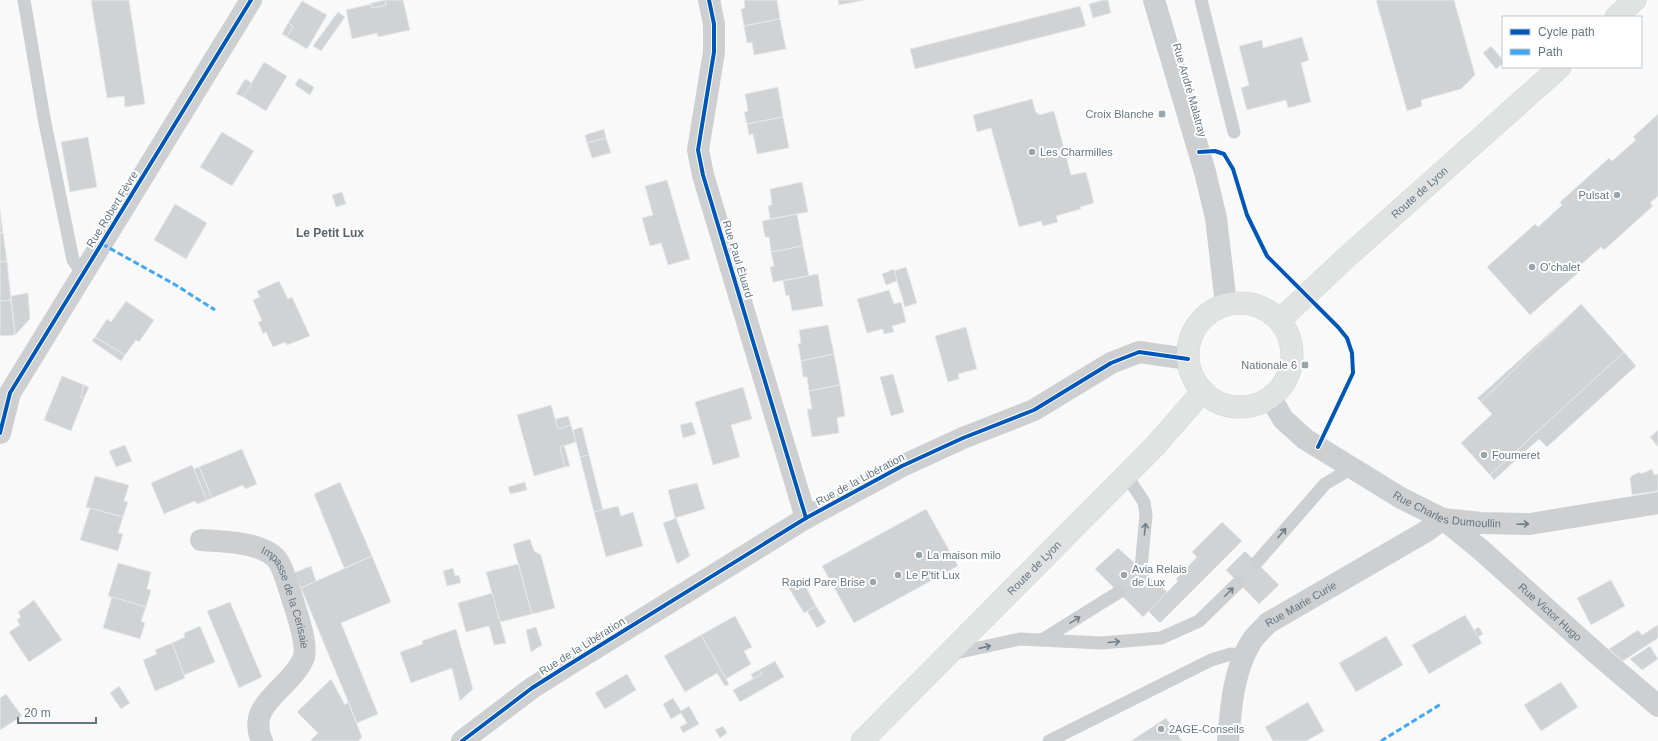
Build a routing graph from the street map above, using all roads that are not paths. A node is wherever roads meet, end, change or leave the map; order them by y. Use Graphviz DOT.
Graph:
graph roads {
  1 [pos="24,0"];
  2 [pos="251,0"];
  3 [pos="709,0"];
  4 [pos="1154,0"];
  5 [pos="1201,0"];
  6 [pos="1635,0"];
  7 [pos="1617,16"];
  8 [pos="1559,68"];
  9 [pos="1234,132"];
  10 [pos="83,274"];
  11 [pos="1226,304"];
  12 [pos="1280,320"];
  13 [pos="1188,359"];
  14 [pos="1202,391"];
  15 [pos="1271,398"];
  16 [pos="0,433"];
  17 [pos="1352,468"];
  18 [pos="1126,475"];
  19 [pos="1658,503"];
  20 [pos="806,518"];
  21 [pos="1443,519"];
  22 [pos="201,540"];
  23 [pos="1256,562"];
  24 [pos="1140,568"];
  25 [pos="1239,582"];
  26 [pos="1119,592"];
  27 [pos="1042,640"];
  28 [pos="947,655"];
  29 [pos="1245,655"];
  30 [pos="1658,706"];
  31 [pos="262,741"];
  32 [pos="462,741"];
  33 [pos="862,741"];
  34 [pos="1049,741"];
  35 [pos="1228,741"];
  1 -- 10 [label="lane"];
  2 -- 10 [label="street, Rue Robert Fèvre"];
  3 -- 20 [label="street, Rue Paul Éluard"];
  4 -- 11 [label="street, Rue André Malatray"];
  5 -- 9 [label="lane"];
  6 -- 7 [label="main road"];
  8 -- 12 [label="main road, Route de Lyon"];
  10 -- 16 [label="street, Rue Robert Fèvre"];
  11 -- 12 [label="main road"];
  11 -- 13 [label="main road"];
  12 -- 15 [label="main road"];
  13 -- 14 [label="main road"];
  13 -- 20 [label="street, Rue de la Libération"];
  14 -- 15 [label="main road"];
  14 -- 18 [label="main road, Route de Lyon"];
  15 -- 17 [label="street, Rue Charles Dumoullin"];
  17 -- 21 [label="street, Rue Charles Dumoullin"];
  23 -- 17 [label="lane, one-way"];
  24 -- 18 [label="lane, one-way"];
  18 -- 28 [label="main road, Route de Lyon"];
  21 -- 19 [label="street, Rue Charles Dumoullin, one-way"];
  20 -- 32 [label="street, Rue de la Libération"];
  21 -- 29 [label="street, Rue Marie Curie"];
  21 -- 30 [label="street, Rue Victor Hugo"];
  22 -- 31 [label="street, Impasse de la Cerisaie"];
  27 -- 25 [label="lane, one-way"];
  27 -- 26 [label="lane, one-way"];
  28 -- 27 [label="lane, one-way"];
  28 -- 33 [label="main road, Route de Lyon"];
  29 -- 34 [label="lane"];
  29 -- 35 [label="street, Rue Marie Curie"];
}
